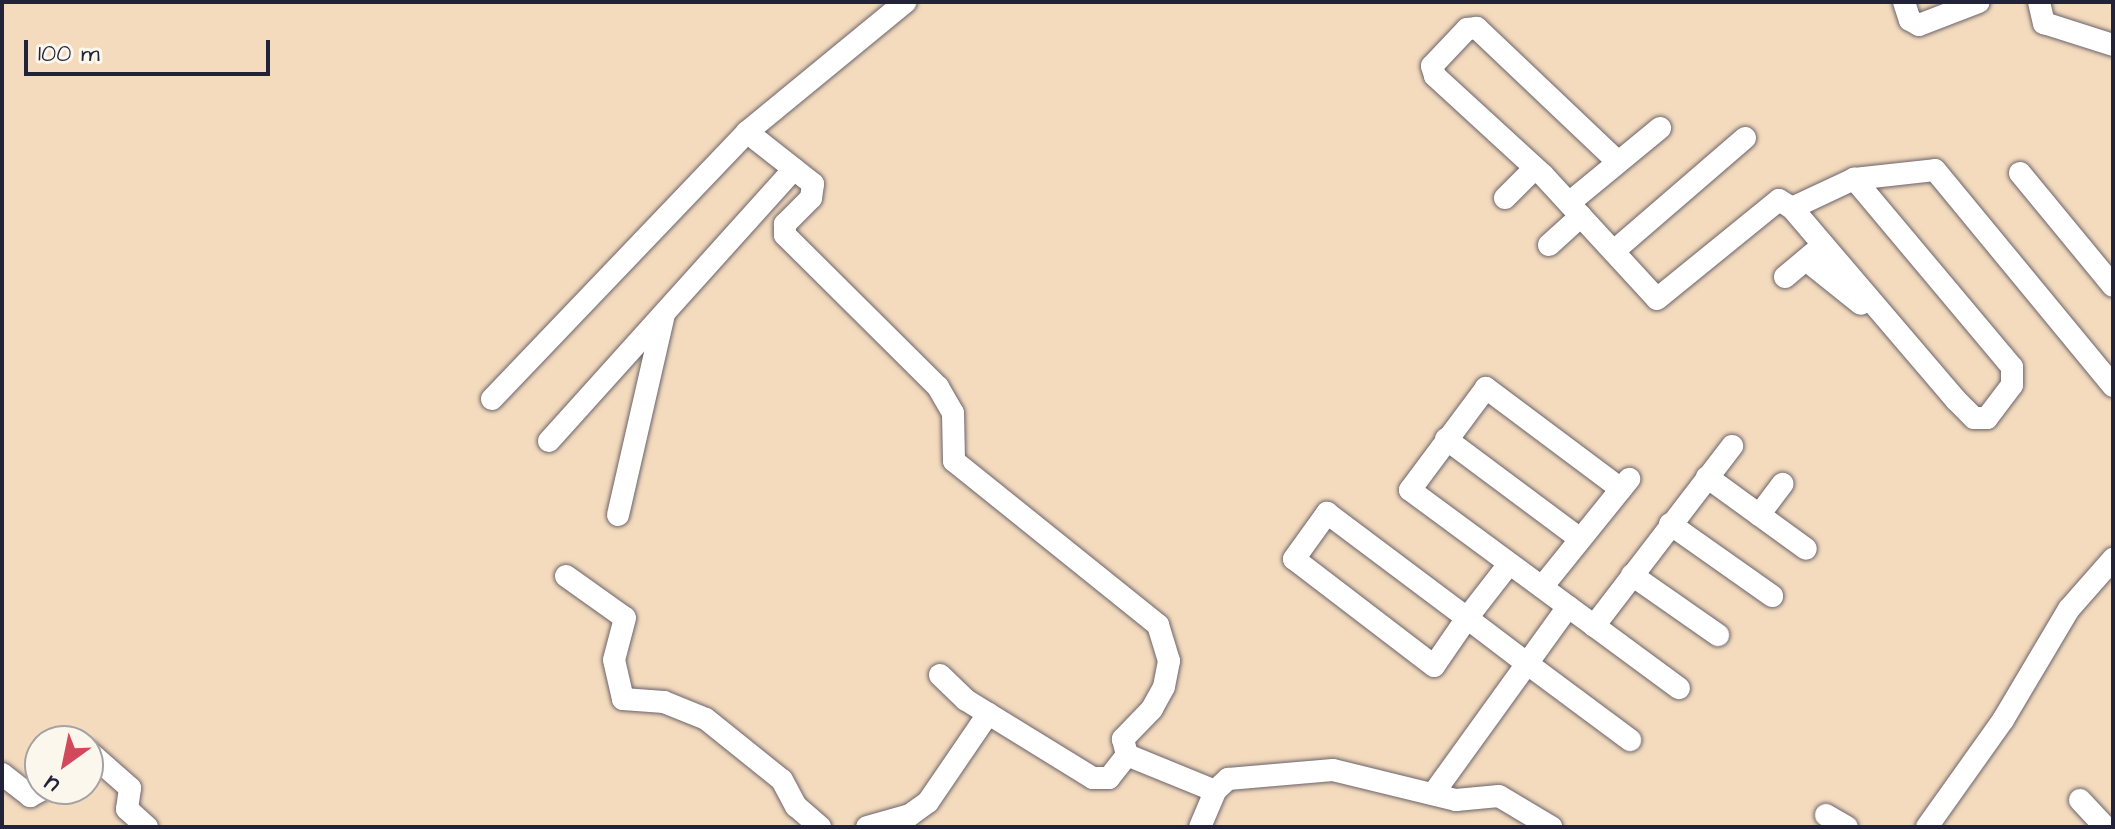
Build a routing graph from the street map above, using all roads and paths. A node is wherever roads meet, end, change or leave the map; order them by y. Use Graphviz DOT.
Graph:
graph roads {
  1 [pos="905,2"];
  2 [pos="1904,2"];
  3 [pos="1979,2"];
  4 [pos="2039,2"];
  5 [pos="2113,45"];
  6 [pos="1660,128"];
  7 [pos="747,132"];
  8 [pos="1745,138"];
  9 [pos="1618,162"];
  10 [pos="1535,168"];
  11 [pos="794,169"];
  12 [pos="2020,173"];
  13 [pos="1854,179"];
  14 [pos="1505,198"];
  15 [pos="1792,208"];
  16 [pos="1575,209"];
  17 [pos="1823,244"];
  18 [pos="1549,245"];
  19 [pos="1614,251"];
  20 [pos="1806,260"];
  21 [pos="2106,261"];
  22 [pos="1785,277"];
  23 [pos="2113,286"];
  24 [pos="664,313"];
  25 [pos="1903,338"];
  26 [pos="2113,386"];
  27 [pos="492,399"];
  28 [pos="1446,439"];
  29 [pos="549,441"];
  30 [pos="1732,446"];
  31 [pos="1707,477"];
  32 [pos="1782,484"];
  33 [pos="618,515"];
  34 [pos="1759,515"];
  35 [pos="1670,524"];
  36 [pos="1580,539"];
  37 [pos="1806,549"];
  38 [pos="2113,559"];
  39 [pos="1509,564"];
  40 [pos="1632,575"];
  41 [pos="566,576"];
  42 [pos="1542,587"];
  43 [pos="1772,596"];
  44 [pos="1568,607"];
  45 [pos="1467,618"];
  46 [pos="1594,626"];
  47 [pos="1718,635"];
  48 [pos="1525,662"];
  49 [pos="940,675"];
  50 [pos="1679,688"];
  51 [pos="988,714"];
  52 [pos="1630,740"];
  53 [pos="1127,755"];
  54 [pos="104,765"];
  55 [pos="2,774"];
  56 [pos="24,791"];
  57 [pos="1215,791"];
  58 [pos="1433,794"];
  59 [pos="2080,800"];
  60 [pos="1826,815"];
  61 [pos="147,827"];
  62 [pos="820,827"];
  63 [pos="867,827"];
  64 [pos="1200,827"];
  65 [pos="1551,827"];
  66 [pos="1847,827"];
  67 [pos="1927,827"];
  68 [pos="2105,827"];
  1 -- 7 [label="street"];
  2 -- 3 [label="street"];
  4 -- 5 [label="street"];
  6 -- 9 [label="street"];
  7 -- 11 [label="street"];
  7 -- 27 [label="street"];
  8 -- 19 [label="street"];
  9 -- 10 [label="street"];
  9 -- 16 [label="street"];
  10 -- 14 [label="street"];
  10 -- 16 [label="street"];
  11 -- 24 [label="street"];
  11 -- 53 [label="street"];
  12 -- 21 [label="street"];
  13 -- 15 [label="street"];
  13 -- 25 [label="street"];
  13 -- 26 [label="street"];
  15 -- 17 [label="street"];
  15 -- 19 [label="street"];
  16 -- 18 [label="street"];
  16 -- 19 [label="street"];
  17 -- 20 [label="street"];
  17 -- 25 [label="street"];
  20 -- 22 [label="street"];
  20 -- 25 [label="street"];
  21 -- 23 [label="street"];
  24 -- 29 [label="street"];
  24 -- 33 [label="street"];
  28 -- 36 [label="street"];
  28 -- 36 [label="street"];
  28 -- 39 [label="street"];
  30 -- 31 [label="street"];
  31 -- 34 [label="street"];
  31 -- 35 [label="street"];
  32 -- 34 [label="street"];
  34 -- 37 [label="street"];
  35 -- 40 [label="street"];
  35 -- 43 [label="street"];
  36 -- 42 [label="street"];
  38 -- 67 [label="street"];
  39 -- 42 [label="street"];
  39 -- 45 [label="street"];
  40 -- 46 [label="street"];
  40 -- 47 [label="street"];
  41 -- 62 [label="street"];
  42 -- 44 [label="street"];
  44 -- 46 [label="street"];
  44 -- 48 [label="street"];
  45 -- 45 [label="street"];
  45 -- 48 [label="street"];
  46 -- 50 [label="street"];
  48 -- 52 [label="street"];
  48 -- 58 [label="street"];
  49 -- 51 [label="street"];
  51 -- 53 [label="street"];
  51 -- 63 [label="street"];
  53 -- 57 [label="street"];
  54 -- 61 [label="street"];
  55 -- 56 [label="street"];
  57 -- 58 [label="street"];
  57 -- 64 [label="street"];
  58 -- 65 [label="street"];
  59 -- 68 [label="street"];
  60 -- 66 [label="street"];
}
